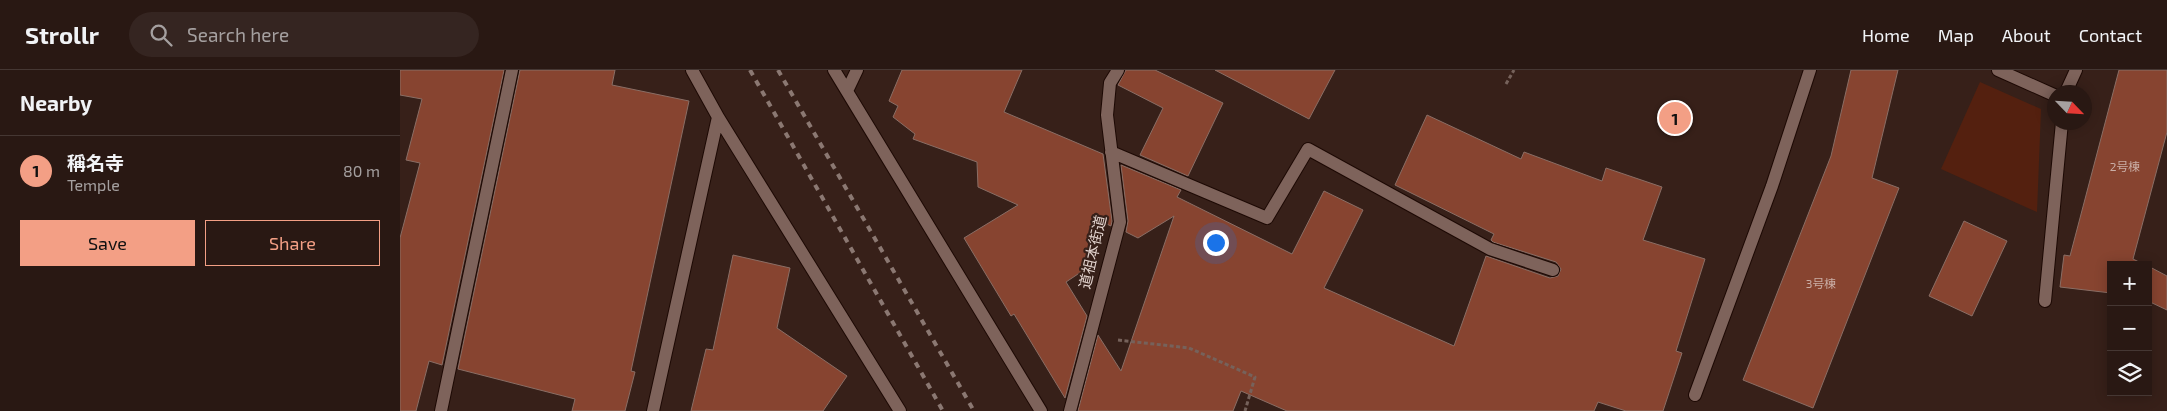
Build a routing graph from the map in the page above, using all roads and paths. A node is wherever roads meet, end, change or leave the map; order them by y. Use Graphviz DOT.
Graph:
graph roads {
  1 [pos="512,70"];
  2 [pos="692,70"];
  3 [pos="834,70"];
  4 [pos="857,70"];
  5 [pos="1118,70"];
  6 [pos="1514,70"];
  7 [pos="1810,70"];
  8 [pos="1998,70"];
  9 [pos="2076,70"];
  10 [pos="1506,84"];
  11 [pos="2069,85"];
  12 [pos="847,91"];
  13 [pos="2047,92"];
  14 [pos="718,118"];
  15 [pos="2061,130"];
  16 [pos="1112,152"];
  17 [pos="1553,270"];
  18 [pos="2045,301"];
  19 [pos="1088,337"];
  20 [pos="1695,394"];
  21 [pos="441,411"];
  22 [pos="653,411"];
  23 [pos="900,411"];
  24 [pos="1041,411"];
  25 [pos="1070,411"];
  26 [pos="1245,411"];
  1 -- 21 [label="street"];
  2 -- 14 [label="street"];
  3 -- 12 [label="street"];
  4 -- 12 [label="street"];
  5 -- 16 [label="street, 道祖本街道"];
  6 -- 10 [label="path"];
  7 -- 20 [label="street"];
  8 -- 13 [label="street"];
  9 -- 11 [label="street"];
  12 -- 24 [label="street"];
  14 -- 22 [label="street"];
  14 -- 23 [label="street"];
  15 -- 18 [label="street"];
  16 -- 17 [label="street"];
  16 -- 19 [label="street, 道祖本街道"];
  19 -- 25 [label="street, 道祖本街道"];
  19 -- 26 [label="path"];
}
